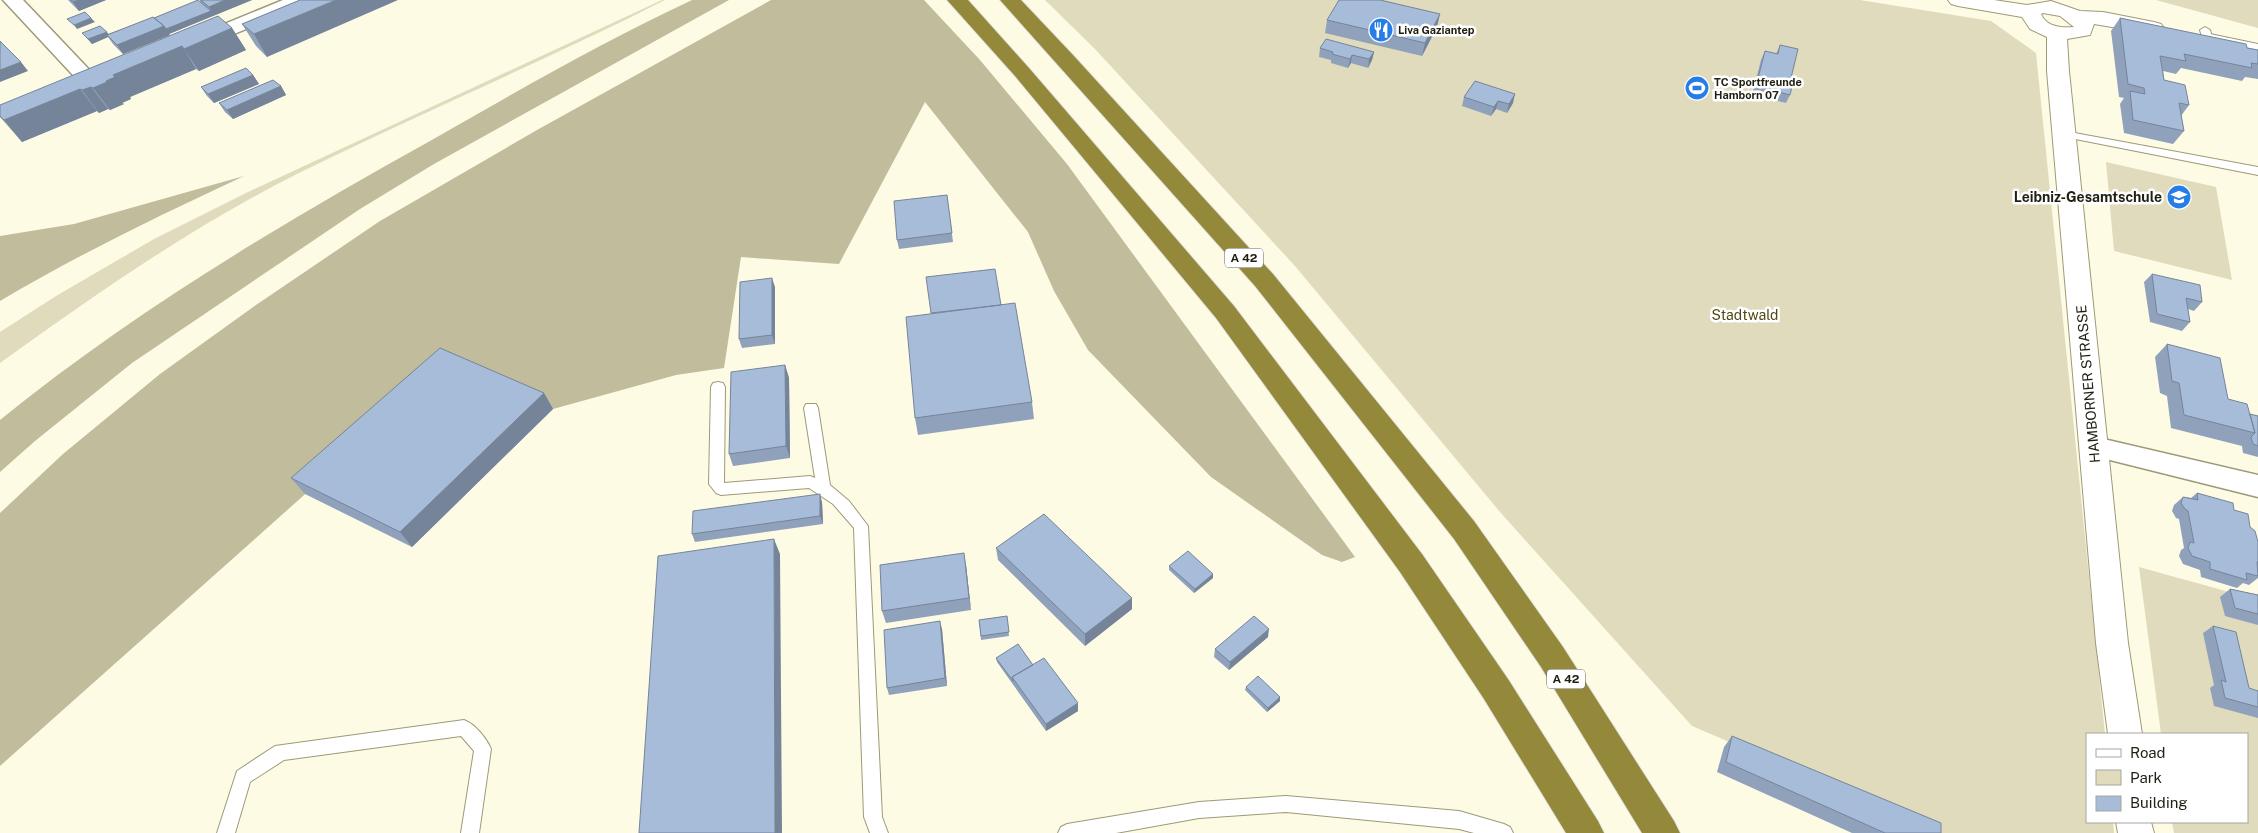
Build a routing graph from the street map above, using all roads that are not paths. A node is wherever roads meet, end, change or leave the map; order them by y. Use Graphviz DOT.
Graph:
graph roads {
  1 [pos="12,0"];
  2 [pos="300,0"];
  3 [pos="957,0"];
  4 [pos="1010,0"];
  5 [pos="1970,1"];
  6 [pos="2030,12"];
  7 [pos="2079,17"];
  8 [pos="2058,33"];
  9 [pos="179,49"];
  10 [pos="2258,50"];
  11 [pos="92,85"];
  12 [pos="2064,134"];
  13 [pos="2258,171"];
  14 [pos="718,387"];
  15 [pos="811,408"];
  16 [pos="2094,447"];
  17 [pos="823,486"];
  18 [pos="2258,486"];
  19 [pos="2125,733"];
  20 [pos="226,833"];
  21 [pos="470,833"];
  22 [pos="879,833"];
  23 [pos="1067,833"];
  24 [pos="1504,833"];
  25 [pos="1586,833"];
  26 [pos="1662,833"];
  1 -- 11 [label="street"];
  2 -- 9 [label="street"];
  3 -- 25 [label="highway"];
  4 -- 26 [label="highway, A 42"];
  5 -- 6 [label="street"];
  6 -- 7 [label="street"];
  6 -- 8 [label="street"];
  7 -- 8 [label="street"];
  7 -- 10 [label="street"];
  8 -- 12 [label="street, HAMBORNER STRASSE"];
  12 -- 13 [label="lane"];
  12 -- 16 [label="street, HAMBORNER STRASSE"];
  14 -- 17 [label="lane"];
  15 -- 17 [label="lane"];
  16 -- 18 [label="street"];
  16 -- 19 [label="street, HAMBORNER STRASSE"];
  17 -- 22 [label="lane"];
  20 -- 21 [label="lane"];
  23 -- 24 [label="lane"];
}
